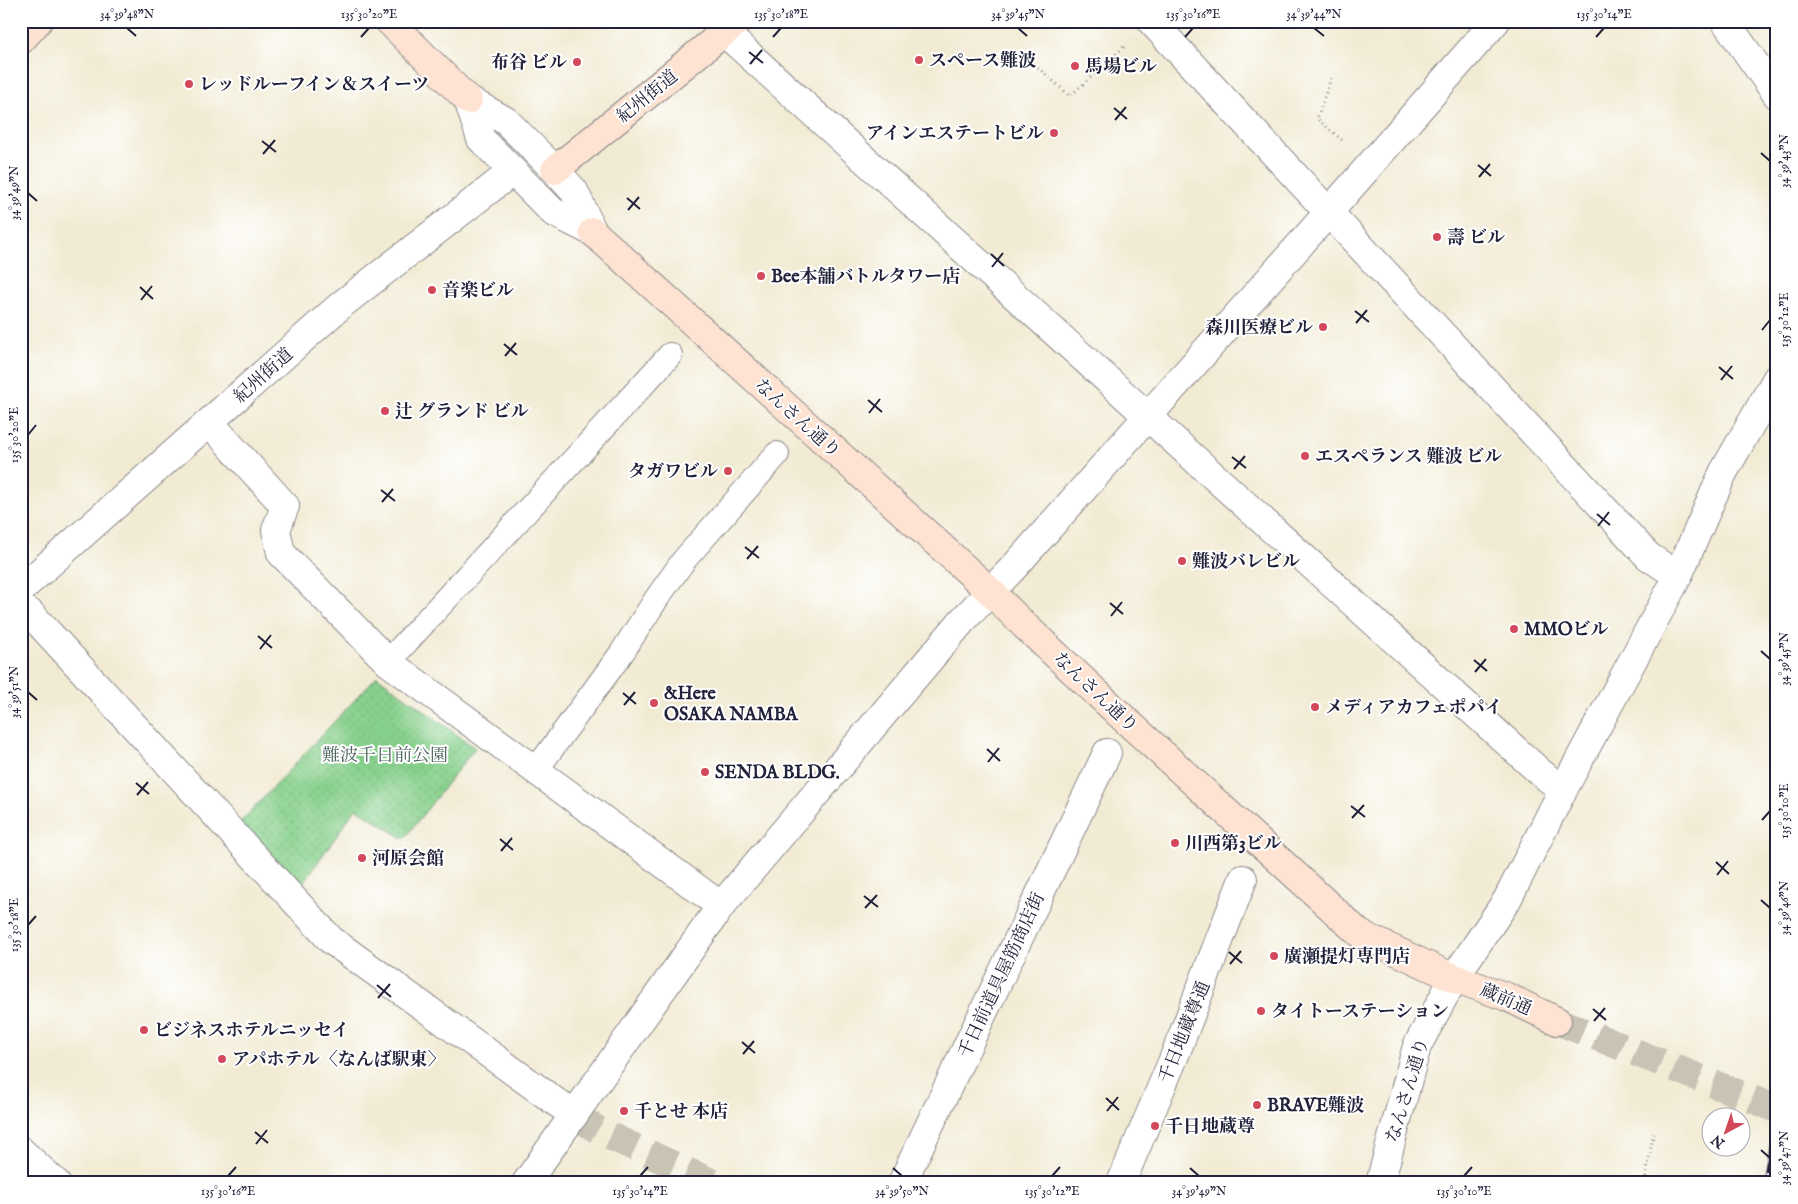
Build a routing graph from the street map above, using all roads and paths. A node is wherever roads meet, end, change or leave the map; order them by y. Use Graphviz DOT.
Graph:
graph roads {
  1 [pos="38,21"];
  2 [pos="389,21"];
  3 [pos="1151,21"];
  4 [pos="1496,21"];
  5 [pos="1725,21"];
  6 [pos="731,27"];
  7 [pos="21,40"];
  8 [pos="1130,40"];
  9 [pos="1023,54"];
  10 [pos="1331,78"];
  11 [pos="1777,95"];
  12 [pos="468,100"];
  13 [pos="1347,145"];
  14 [pos="555,170"];
  15 [pos="513,171"];
  16 [pos="1328,213"];
  17 [pos="593,232"];
  18 [pos="670,355"];
  19 [pos="1777,378"];
  20 [pos="1147,416"];
  21 [pos="210,423"];
  22 [pos="777,454"];
  23 [pos="1678,576"];
  24 [pos="21,589"];
  25 [pos="990,591"];
  26 [pos="21,608"];
  27 [pos="388,662"];
  28 [pos="1104,760"];
  29 [pos="536,770"];
  30 [pos="1563,790"];
  31 [pos="1243,879"];
  32 [pos="721,906"];
  33 [pos="1454,978"];
  34 [pos="1557,1021"];
  35 [pos="574,1115"];
  36 [pos="1654,1130"];
  37 [pos="21,1151"];
  38 [pos="56,1183"];
  39 [pos="526,1183"];
  40 [pos="902,1183"];
  41 [pos="1120,1183"];
  42 [pos="1380,1183"];
  43 [pos="1645,1183"];
  1 -- 7 [label="street"];
  2 -- 12 [label="street, なんさん通り"];
  3 -- 16 [label="street"];
  4 -- 16 [label="street"];
  5 -- 11 [label="street"];
  6 -- 14 [label="street, 紀州街道"];
  6 -- 20 [label="street"];
  8 -- 9 [label="path"];
  10 -- 13 [label="path"];
  12 -- 14 [label="street, なんさん通り"];
  12 -- 15 [label="street, なんさん通り"];
  14 -- 17 [label="street, なんさん通り"];
  15 -- 17 [label="street, なんさん通り"];
  15 -- 21 [label="street, 紀州街道"];
  16 -- 20 [label="street"];
  16 -- 23 [label="street"];
  17 -- 25 [label="street, なんさん通り"];
  18 -- 27 [label="lane"];
  19 -- 23 [label="street"];
  20 -- 25 [label="street"];
  20 -- 30 [label="street"];
  21 -- 24 [label="street, 紀州街道"];
  21 -- 27 [label="street"];
  22 -- 29 [label="lane"];
  23 -- 30 [label="street"];
  25 -- 32 [label="street"];
  25 -- 33 [label="street, なんさん通り"];
  26 -- 35 [label="street"];
  27 -- 29 [label="street"];
  28 -- 40 [label="street, 千日前道具屋筋商店街"];
  29 -- 32 [label="street"];
  30 -- 33 [label="street"];
  31 -- 41 [label="street, 千日地蔵尊通"];
  32 -- 35 [label="street"];
  33 -- 34 [label="street, 蔵前通"];
  33 -- 42 [label="street, なんさん通り"];
  35 -- 39 [label="street"];
  36 -- 43 [label="path"];
  37 -- 38 [label="street"];
}
